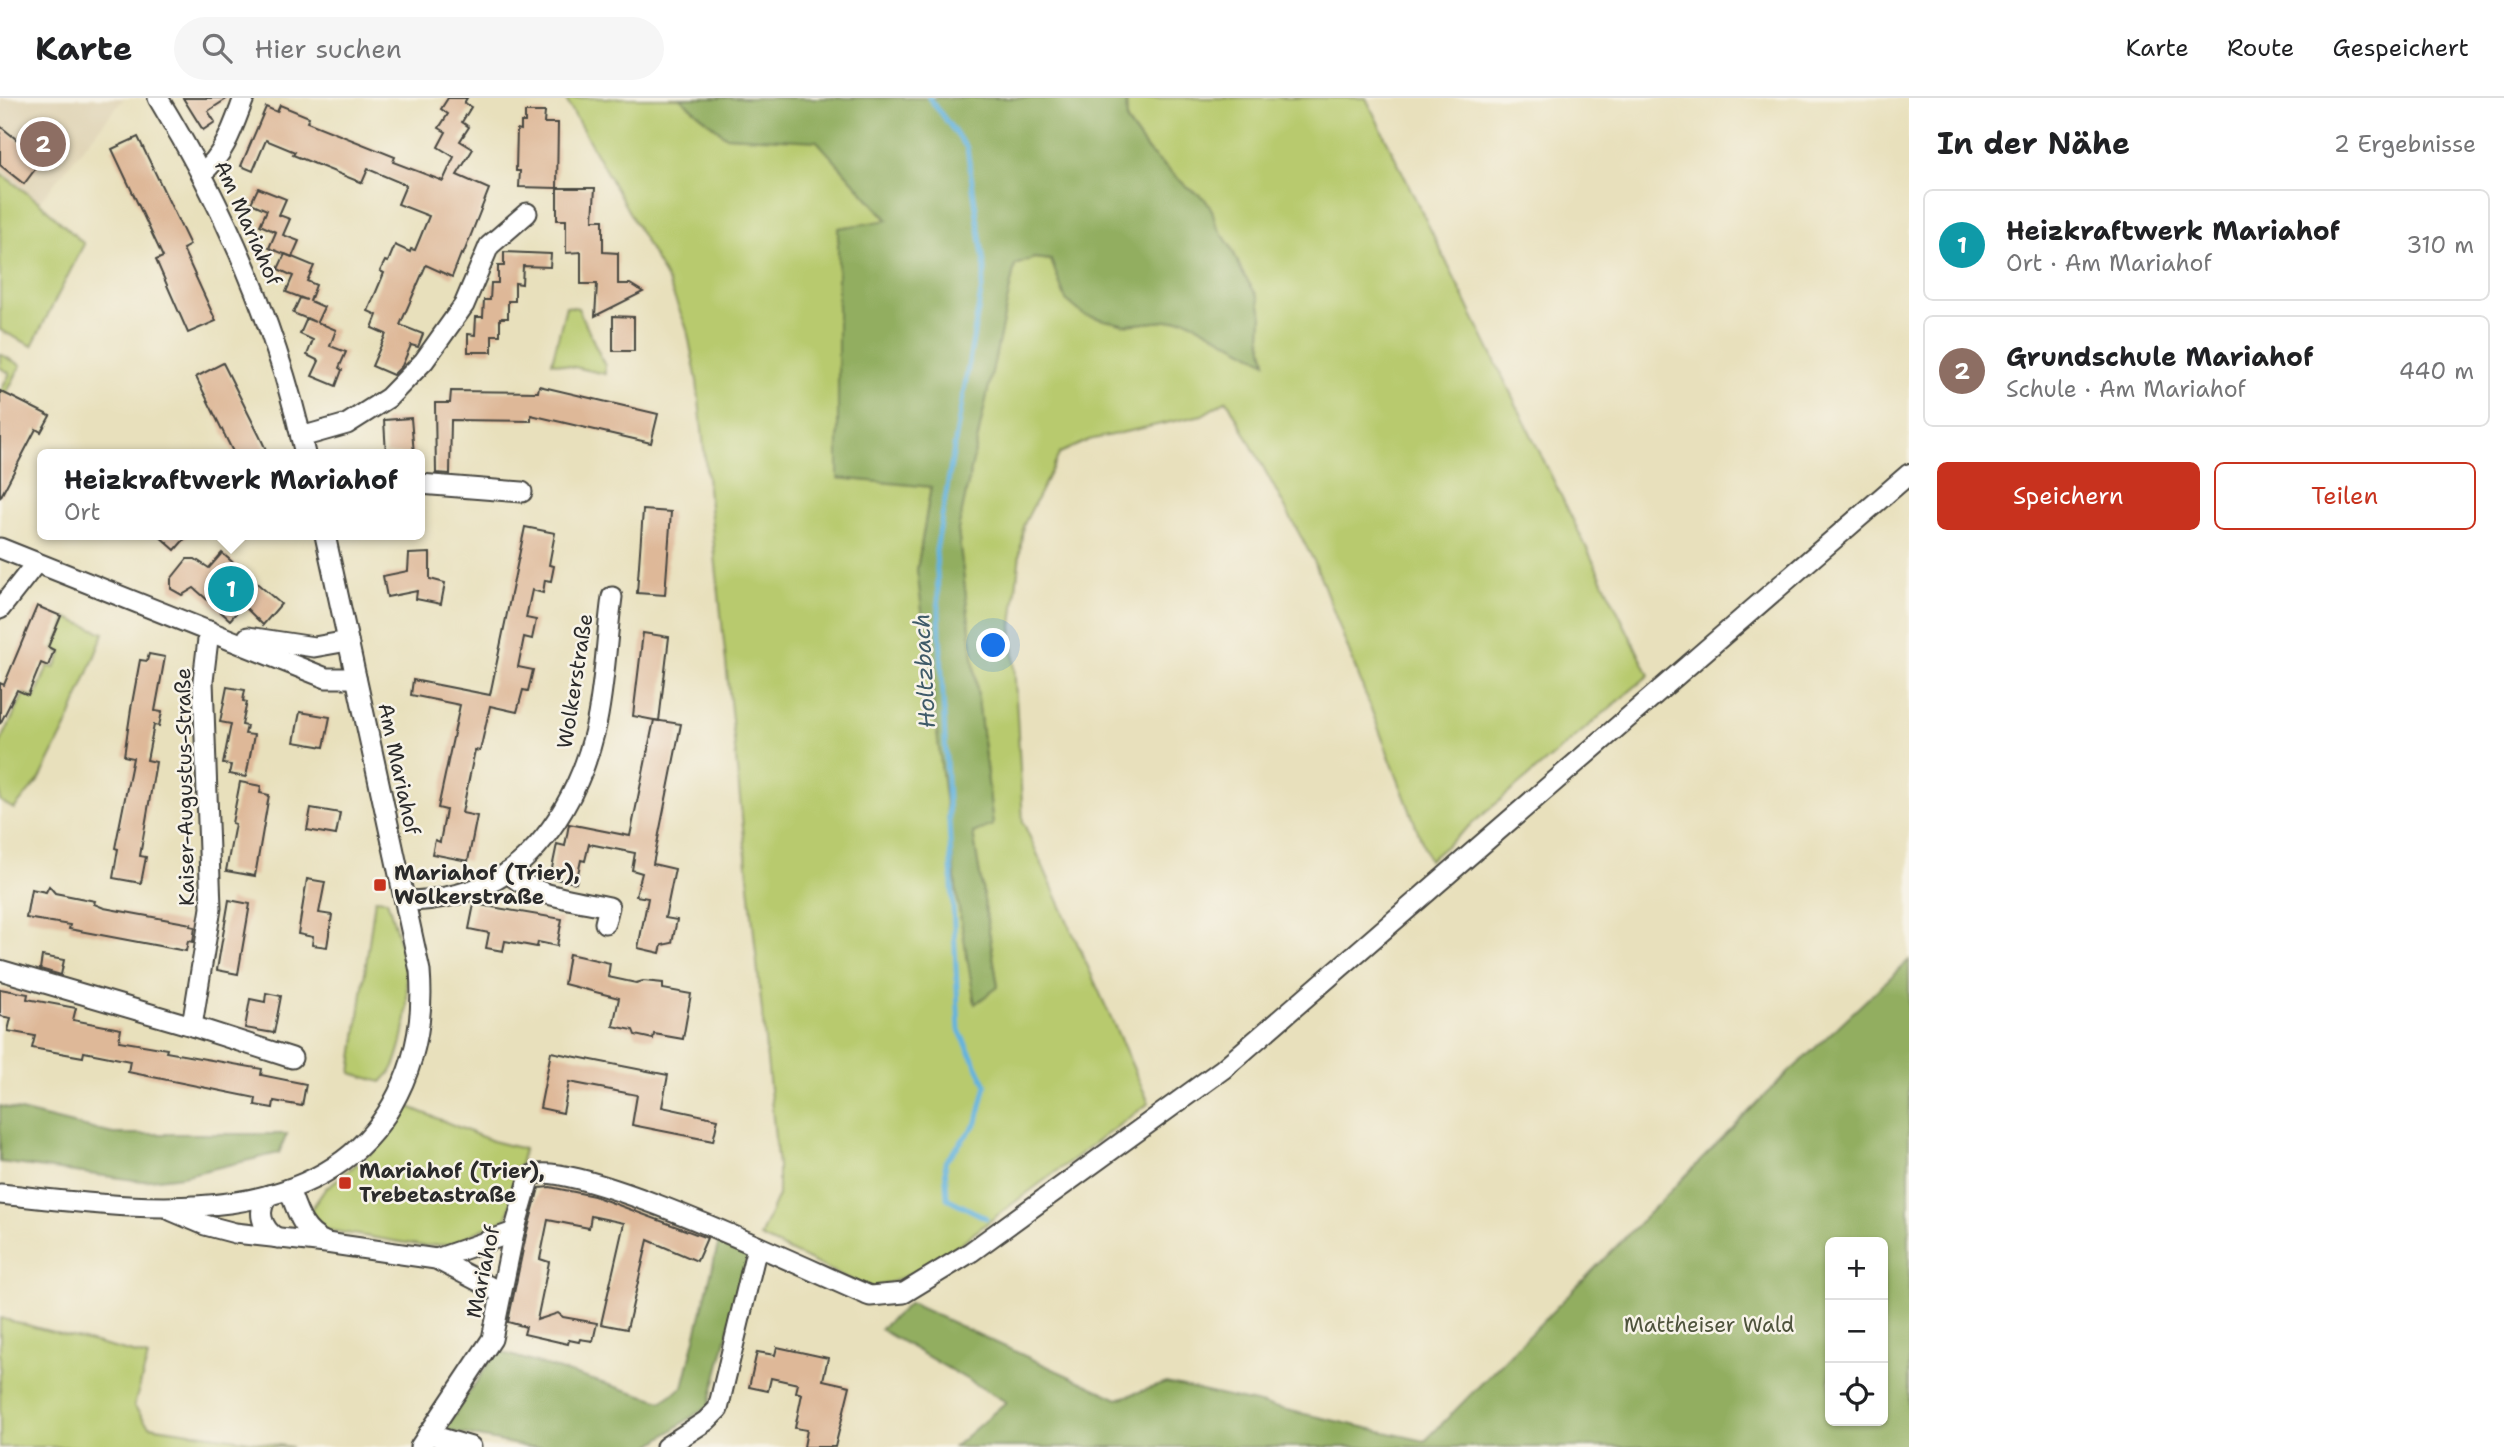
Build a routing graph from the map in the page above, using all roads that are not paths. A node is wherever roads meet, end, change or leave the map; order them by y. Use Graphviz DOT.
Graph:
graph roads {
  1 [pos="158,98"];
  2 [pos="244,98"];
  3 [pos="202,173"];
  4 [pos="527,213"];
  5 [pos="303,446"];
  6 [pos="1909,474"];
  7 [pos="425,484"];
  8 [pos="522,492"];
  9 [pos="326,540"];
  10 [pos="0,548"];
  11 [pos="36,563"];
  12 [pos="612,597"];
  13 [pos="0,609"];
  14 [pos="209,631"];
  15 [pos="348,641"];
  16 [pos="356,678"];
  17 [pos="508,873"];
  18 [pos="405,901"];
  19 [pos="605,923"];
  20 [pos="0,970"];
  21 [pos="192,1026"];
  22 [pos="292,1058"];
  23 [pos="289,1189"];
  24 [pos="0,1195"];
  25 [pos="269,1195"];
  26 [pos="164,1207"];
  27 [pos="514,1231"];
  28 [pos="277,1238"];
  29 [pos="326,1243"];
  30 [pos="757,1247"];
  31 [pos="436,1259"];
  32 [pos="500,1292"];
  33 [pos="424,1441"];
  34 [pos="471,1447"];
  35 [pos="666,1447"];
  1 -- 3 [label="street, Am Mariahof"];
  2 -- 3 [label="street"];
  3 -- 5 [label="street, Am Mariahof"];
  4 -- 5 [label="street"];
  6 -- 30 [label="street"];
  7 -- 8 [label="street"];
  9 -- 15 [label="street, Am Mariahof"];
  10 -- 11 [label="street"];
  11 -- 13 [label="street"];
  11 -- 14 [label="street"];
  12 -- 17 [label="street, Wolkerstraße"];
  14 -- 15 [label="street"];
  14 -- 16 [label="street"];
  14 -- 21 [label="street, Kaiser-Augustus-Straße"];
  15 -- 16 [label="street, Am Mariahof"];
  16 -- 18 [label="street, Am Mariahof"];
  17 -- 18 [label="street, Wolkerstraße"];
  17 -- 19 [label="street"];
  18 -- 23 [label="street, Am Mariahof"];
  20 -- 21 [label="street"];
  21 -- 22 [label="street"];
  23 -- 25 [label="street, Am Mariahof"];
  23 -- 29 [label="street"];
  24 -- 26 [label="street, Am Mariahof"];
  25 -- 26 [label="street, Am Mariahof"];
  25 -- 28 [label="street"];
  26 -- 28 [label="street"];
  27 -- 30 [label="street, Mariahof"];
  27 -- 31 [label="street"];
  27 -- 32 [label="street, Mariahof"];
  28 -- 29 [label="street"];
  29 -- 31 [label="street"];
  30 -- 35 [label="street"];
  31 -- 32 [label="street"];
  32 -- 33 [label="street, Mariahof"];
  33 -- 34 [label="street"];
}
